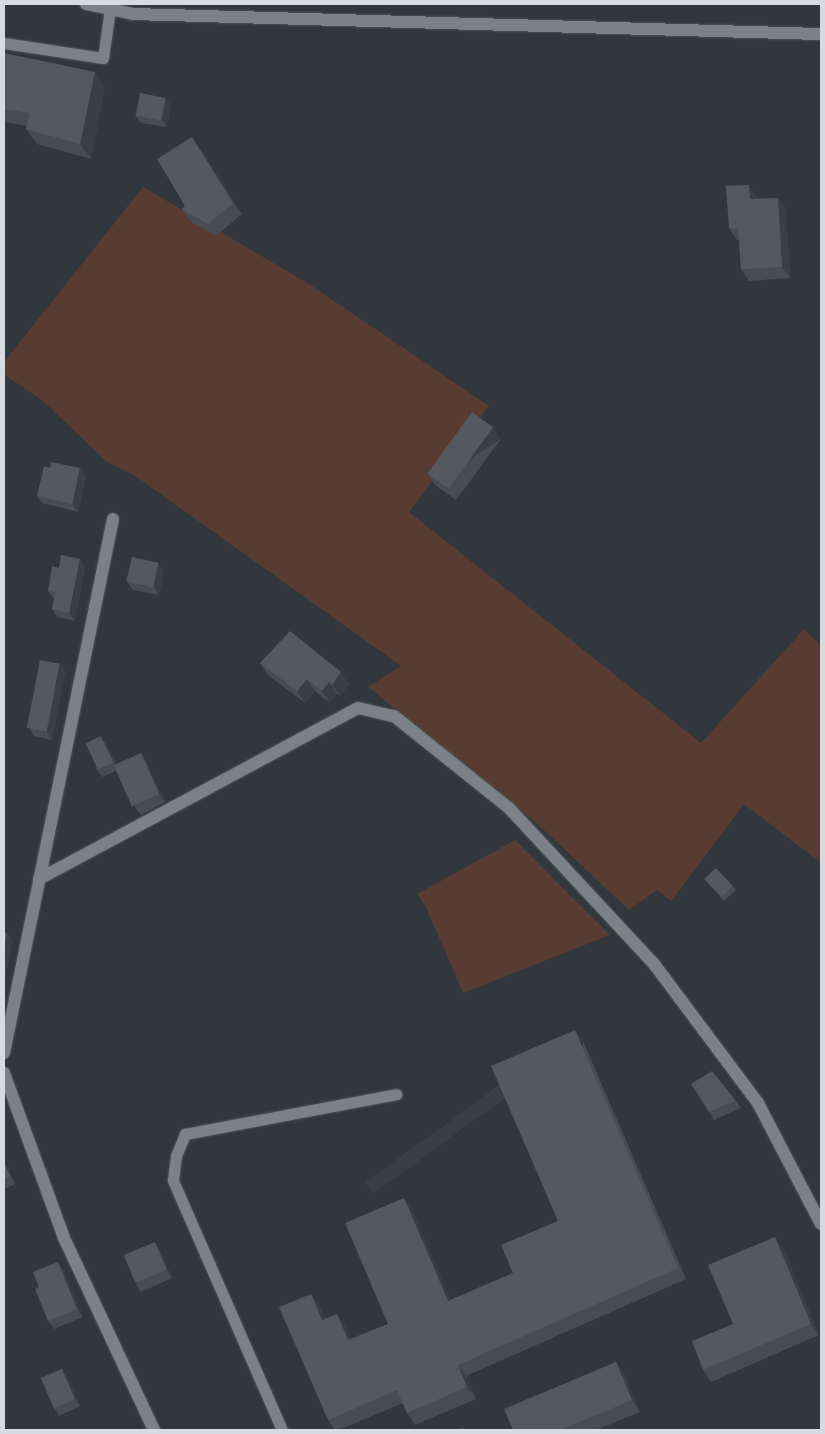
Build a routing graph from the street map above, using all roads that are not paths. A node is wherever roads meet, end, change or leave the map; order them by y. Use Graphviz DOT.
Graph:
graph roads {
  1 [pos="86,4"];
  2 [pos="110,9"];
  3 [pos="821,34"];
  4 [pos="4,43"];
  5 [pos="113,519"];
  6 [pos="39,879"];
  7 [pos="4,1053"];
  8 [pos="4,1073"];
  9 [pos="396,1094"];
  10 [pos="821,1224"];
  11 [pos="154,1430"];
  12 [pos="282,1430"];
  1 -- 2 [label="street"];
  2 -- 3 [label="street"];
  2 -- 4 [label="lane"];
  5 -- 6 [label="street"];
  6 -- 7 [label="street"];
  6 -- 10 [label="street"];
  8 -- 11 [label="street"];
  9 -- 12 [label="lane"];
}
